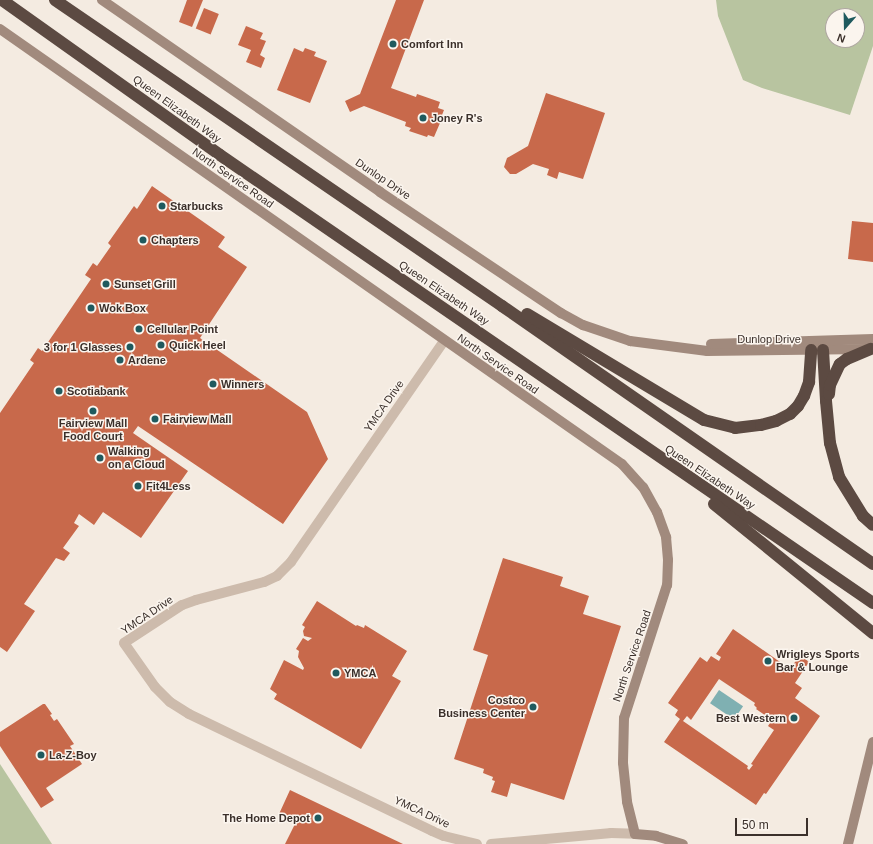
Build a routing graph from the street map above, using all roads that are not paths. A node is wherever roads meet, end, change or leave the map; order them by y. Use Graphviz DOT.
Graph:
graph roads {
  1 [pos="2,0"];
  2 [pos="55,0"];
  3 [pos="102,0"];
  4 [pos="0,29"];
  5 [pos="428,255"];
  6 [pos="444,340"];
  7 [pos="811,346"];
  8 [pos="824,346"];
  9 [pos="872,346"];
  10 [pos="827,415"];
  11 [pos="653,454"];
  12 [pos="873,524"];
  13 [pos="873,564"];
  14 [pos="873,603"];
  15 [pos="873,633"];
  16 [pos="873,742"];
  17 [pos="635,834"];
  18 [pos="476,844"];
  19 [pos="491,844"];
  20 [pos="683,844"];
  21 [pos="848,844"];
  1 -- 11 [label="highway, Queen Elizabeth Way"];
  2 -- 5 [label="highway, Queen Elizabeth Way"];
  3 -- 7 [label="street, Dunlop Drive"];
  4 -- 6 [label="street, North Service Road"];
  5 -- 7 [label="highway"];
  5 -- 13 [label="highway, Queen Elizabeth Way"];
  6 -- 17 [label="street, North Service Road"];
  6 -- 18 [label="street, YMCA Drive"];
  7 -- 8 [label="street, Dunlop Drive"];
  8 -- 9 [label="street, Dunlop Drive"];
  8 -- 10 [label="highway"];
  9 -- 10 [label="highway"];
  10 -- 12 [label="highway"];
  11 -- 14 [label="highway, Queen Elizabeth Way"];
  11 -- 15 [label="highway"];
  16 -- 21 [label="street"];
  17 -- 19 [label="street"];
  17 -- 20 [label="street"];
}
